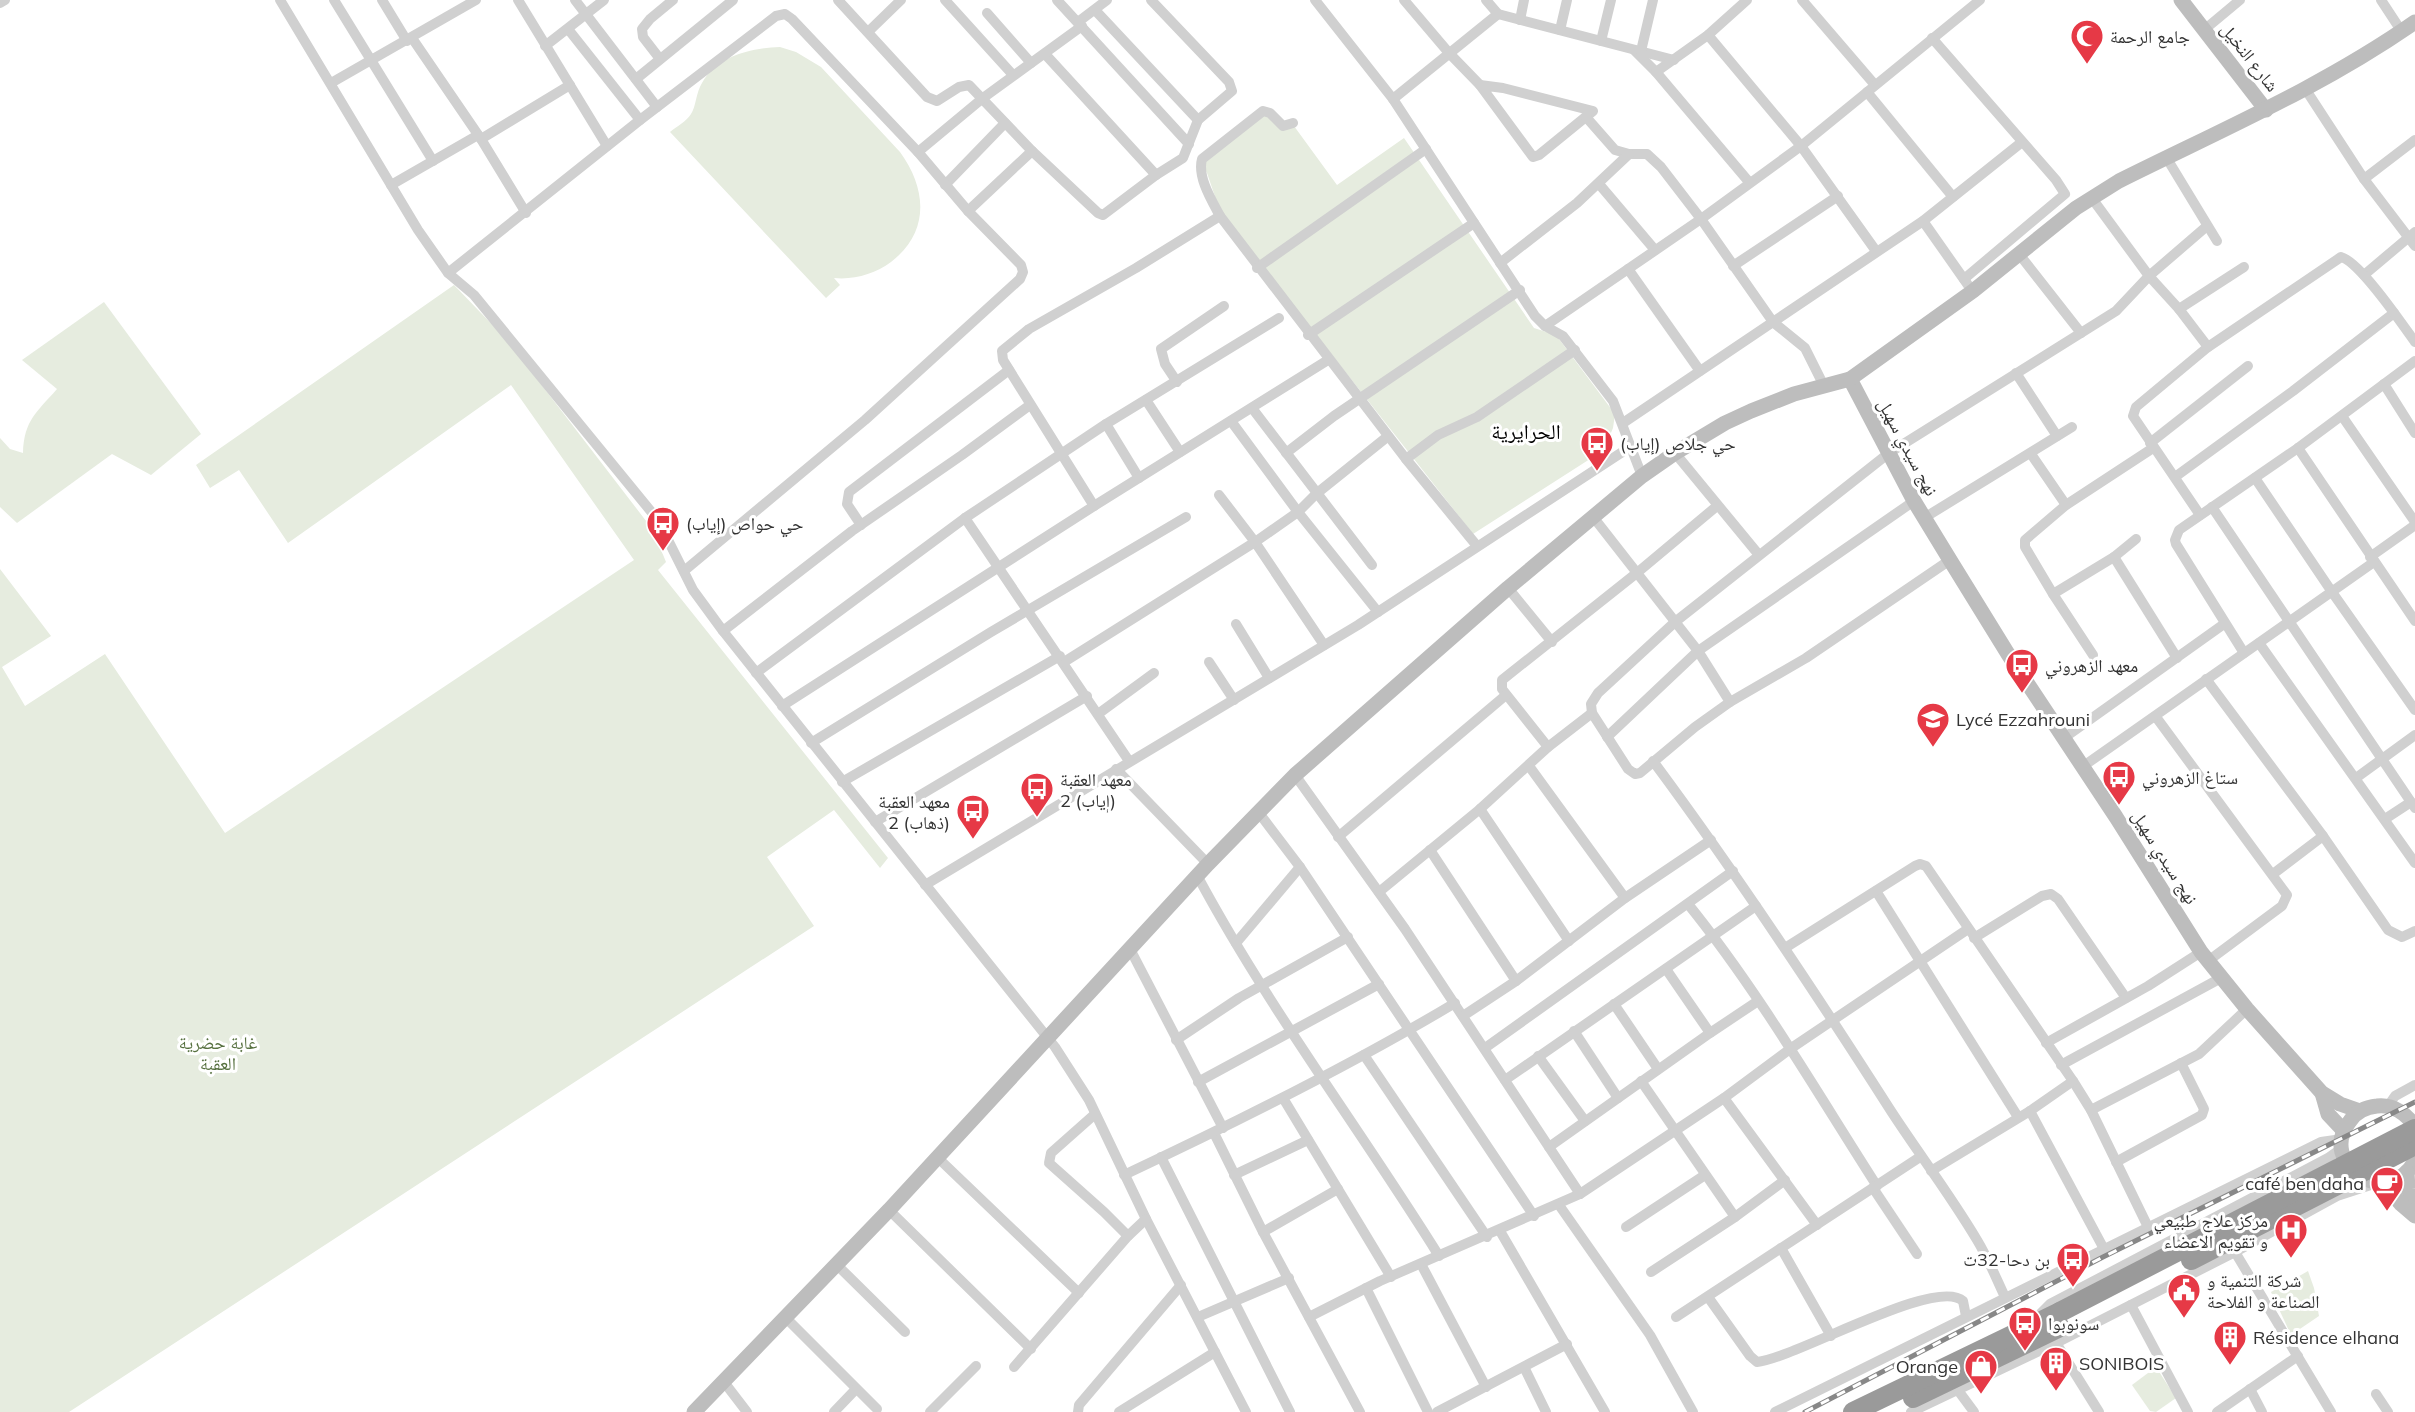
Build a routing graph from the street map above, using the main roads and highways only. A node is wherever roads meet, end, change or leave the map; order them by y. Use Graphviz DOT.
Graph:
graph roads {
  1 [pos="2181,0"];
  2 [pos="2415,22"];
  3 [pos="2266,110"];
  4 [pos="1850,379"];
  5 [pos="2322,1093"];
  6 [pos="2360,1111"];
  7 [pos="2413,1121"];
  8 [pos="2342,1139"];
  9 [pos="2415,1145"];
  10 [pos="2413,1165"];
  11 [pos="2380,1183"];
  12 [pos="2415,1204"];
  13 [pos="2415,1216"];
  14 [pos="2062,1318"];
  15 [pos="694,1412"];
  16 [pos="1853,1412"];
  17 [pos="1884,1412"];
  1 -- 3 [label="main road, شارع النخيل"];
  2 -- 3 [label="main road"];
  3 -- 4 [label="main road"];
  4 -- 5 [label="main road, نهج سيدي سهيل"];
  4 -- 15 [label="main road"];
  5 -- 6 [label="main road, نهج سيدي سهيل"];
  5 -- 8 [label="main road, نهج سيدي سهيل"];
  6 -- 7 [label="main road"];
  6 -- 8 [label="main road"];
  7 -- 14 [label="highway, bridge"];
  8 -- 11 [label="main road, نهج سيدي سهيل"];
  9 -- 14 [label="highway, bridge"];
  10 -- 11 [label="main road"];
  10 -- 12 [label="main road"];
  11 -- 13 [label="main road"];
  14 -- 16 [label="highway"];
  14 -- 17 [label="highway"];
}
